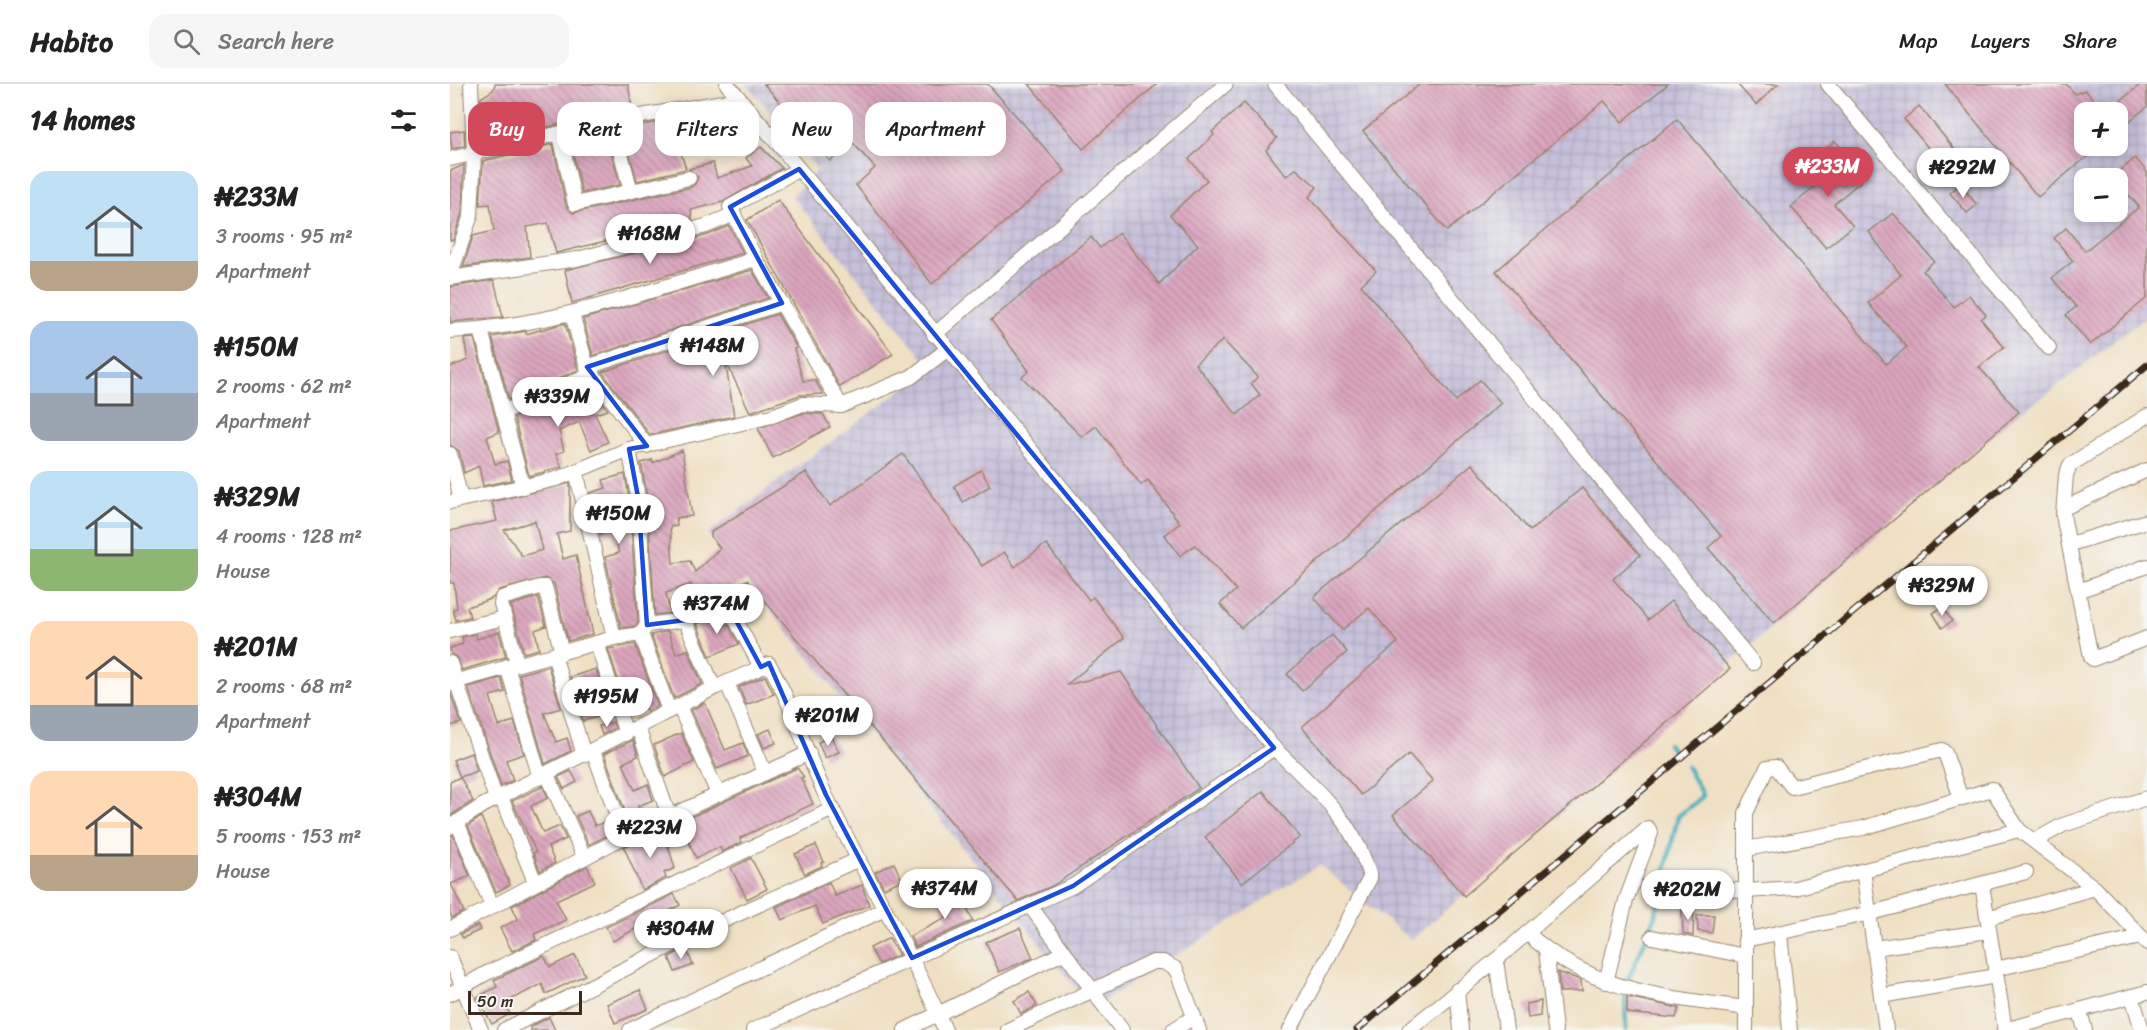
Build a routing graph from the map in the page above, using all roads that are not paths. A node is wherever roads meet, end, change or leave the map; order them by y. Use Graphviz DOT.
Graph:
graph roads {
  1 [pos="471,84"];
  2 [pos="727,84"];
  3 [pos="1226,84"];
  4 [pos="1275,84"];
  5 [pos="1828,84"];
  6 [pos="740,99"];
  7 [pos="472,102"];
  8 [pos="643,116"];
  9 [pos="468,156"];
  10 [pos="474,156"];
  11 [pos="565,156"];
  12 [pos="621,156"];
  13 [pos="450,159"];
  14 [pos="799,169"];
  15 [pos="689,178"];
  16 [pos="631,191"];
  17 [pos="734,214"];
  18 [pos="756,258"];
  19 [pos="450,277"];
  20 [pos="782,303"];
  21 [pos="572,314"];
  22 [pos="481,330"];
  23 [pos="450,331"];
  24 [pos="934,335"];
  25 [pos="2049,348"];
  26 [pos="948,349"];
  27 [pos="589,371"];
  28 [pos="841,406"];
  29 [pos="503,412"];
  30 [pos="2147,416"];
  31 [pos="647,446"];
  32 [pos="629,449"];
  33 [pos="450,454"];
  34 [pos="2147,470"];
  35 [pos="576,471"];
  36 [pos="523,487"];
  37 [pos="455,501"];
  38 [pos="2064,508"];
  39 [pos="2147,521"];
  40 [pos="2070,543"];
  41 [pos="2147,566"];
  42 [pos="2078,591"];
  43 [pos="504,618"];
  44 [pos="685,620"];
  45 [pos="644,630"];
  46 [pos="450,631"];
  47 [pos="614,638"];
  48 [pos="2147,638"];
  49 [pos="597,643"];
  50 [pos="558,654"];
  51 [pos="450,663"];
  52 [pos="1753,663"];
  53 [pos="512,665"];
  54 [pos="761,667"];
  55 [pos="454,682"];
  56 [pos="720,685"];
  57 [pos="674,709"];
  58 [pos="632,731"];
  59 [pos="1274,748"];
  60 [pos="589,753"];
  61 [pos="809,753"];
  62 [pos="765,773"];
  63 [pos="544,776"];
  64 [pos="718,794"];
  65 [pos="499,798"];
  66 [pos="1961,798"];
  67 [pos="2147,798"];
  68 [pos="833,809"];
  69 [pos="669,816"];
  70 [pos="454,825"];
  71 [pos="2019,830"];
  72 [pos="625,837"];
  73 [pos="2034,841"];
  74 [pos="1746,849"];
  75 [pos="584,857"];
  76 [pos="859,859"];
  77 [pos="1863,870"];
  78 [pos="2026,872"];
  79 [pos="535,882"];
  80 [pos="1670,884"];
  81 [pos="1982,884"];
  82 [pos="2095,888"];
  83 [pos="1745,891"];
  84 [pos="492,906"];
  85 [pos="1030,906"];
  86 [pos="885,909"];
  87 [pos="1871,913"];
  88 [pos="1988,924"];
  89 [pos="450,929"];
  90 [pos="1527,933"];
  91 [pos="1780,934"];
  92 [pos="1652,937"];
  93 [pos="1745,940"];
  94 [pos="2144,940"];
  95 [pos="1875,948"];
  96 [pos="1546,950"];
  97 [pos="1065,952"];
  98 [pos="1745,956"];
  99 [pos="450,957"];
  100 [pos="912,958"];
  101 [pos="1496,960"];
  102 [pos="1996,972"];
  103 [pos="1606,982"];
  104 [pos="463,988"];
  105 [pos="1457,990"];
  106 [pos="1093,991"];
  107 [pos="2147,992"];
  108 [pos="450,994"];
  109 [pos="1881,996"];
  110 [pos="2132,996"];
  111 [pos="1746,1008"];
  112 [pos="2080,1011"];
  113 [pos="938,1014"];
  114 [pos="1196,1023"];
  115 [pos="2033,1027"];
  116 [pos="1411,1029"];
  117 [pos="481,1030"];
  118 [pos="504,1030"];
  119 [pos="630,1030"];
  120 [pos="753,1030"];
  121 [pos="905,1030"];
  122 [pos="945,1030"];
  123 [pos="1008,1030"];
  124 [pos="1120,1030"];
  125 [pos="1173,1030"];
  126 [pos="1290,1030"];
  127 [pos="1461,1030"];
  128 [pos="1506,1030"];
  129 [pos="1556,1030"];
  130 [pos="1746,1030"];
  131 [pos="1790,1030"];
  132 [pos="1886,1030"];
  133 [pos="2004,1030"];
  134 [pos="2085,1030"];
  135 [pos="2142,1030"];
  1 -- 7 [label="street"];
  2 -- 6 [label="street"];
  3 -- 24 [label="street"];
  4 -- 52 [label="street"];
  5 -- 25 [label="street"];
  6 -- 8 [label="street"];
  6 -- 14 [label="street"];
  9 -- 13 [label="street"];
  10 -- 19 [label="street"];
  11 -- 16 [label="street"];
  12 -- 16 [label="street"];
  14 -- 17 [label="street"];
  14 -- 24 [label="street"];
  15 -- 16 [label="street"];
  17 -- 18 [label="street"];
  17 -- 19 [label="street"];
  18 -- 20 [label="street"];
  18 -- 21 [label="street"];
  20 -- 27 [label="street"];
  20 -- 28 [label="street"];
  21 -- 22 [label="street"];
  21 -- 27 [label="street"];
  22 -- 23 [label="street"];
  22 -- 29 [label="street"];
  24 -- 26 [label="street"];
  26 -- 28 [label="street"];
  26 -- 59 [label="street"];
  27 -- 29 [label="street"];
  27 -- 31 [label="street"];
  28 -- 31 [label="street"];
  29 -- 36 [label="street"];
  30 -- 38 [label="street"];
  31 -- 32 [label="street"];
  32 -- 35 [label="street"];
  32 -- 45 [label="street"];
  33 -- 37 [label="street"];
  34 -- 38 [label="street"];
  35 -- 36 [label="street"];
  35 -- 47 [label="street"];
  36 -- 37 [label="street"];
  38 -- 40 [label="street"];
  39 -- 40 [label="street"];
  40 -- 42 [label="street"];
  41 -- 42 [label="street"];
  42 -- 48 [label="street"];
  43 -- 46 [label="street"];
  43 -- 50 [label="street"];
  43 -- 53 [label="street"];
  44 -- 45 [label="street"];
  44 -- 54 [label="street"];
  44 -- 56 [label="street"];
  45 -- 47 [label="street"];
  45 -- 57 [label="street"];
  47 -- 49 [label="street"];
  49 -- 50 [label="street"];
  49 -- 58 [label="street"];
  50 -- 53 [label="street"];
  50 -- 60 [label="street"];
  51 -- 55 [label="street"];
  53 -- 55 [label="street"];
  53 -- 63 [label="street"];
  54 -- 56 [label="street"];
  54 -- 61 [label="street"];
  55 -- 65 [label="street"];
  56 -- 57 [label="street"];
  56 -- 62 [label="street"];
  57 -- 58 [label="street"];
  57 -- 64 [label="street"];
  58 -- 60 [label="street"];
  58 -- 69 [label="street"];
  59 -- 85 [label="street"];
  59 -- 126 [label="street"];
  60 -- 63 [label="street"];
  60 -- 72 [label="street"];
  61 -- 62 [label="street"];
  61 -- 68 [label="street"];
  62 -- 64 [label="street"];
  63 -- 65 [label="street"];
  63 -- 75 [label="street"];
  64 -- 69 [label="street"];
  65 -- 70 [label="street"];
  65 -- 79 [label="street"];
  66 -- 71 [label="street"];
  66 -- 74 [label="street"];
  66 -- 74 [label="street"];
  67 -- 73 [label="street"];
  68 -- 76 [label="street"];
  68 -- 104 [label="street"];
  69 -- 72 [label="street"];
  70 -- 84 [label="street"];
  71 -- 73 [label="street"];
  71 -- 77 [label="street"];
  72 -- 75 [label="street"];
  73 -- 82 [label="street"];
  74 -- 83 [label="street"];
  75 -- 79 [label="street"];
  76 -- 86 [label="street"];
  76 -- 118 [label="street"];
  77 -- 83 [label="street"];
  77 -- 87 [label="street"];
  78 -- 81 [label="street"];
  79 -- 84 [label="street"];
  80 -- 83 [label="street"];
  81 -- 87 [label="street"];
  81 -- 88 [label="street"];
  82 -- 88 [label="street"];
  82 -- 94 [label="street"];
  83 -- 93 [label="street"];
  84 -- 89 [label="street"];
  85 -- 97 [label="street"];
  85 -- 100 [label="street"];
  86 -- 100 [label="street"];
  86 -- 119 [label="street"];
  87 -- 91 [label="street"];
  87 -- 95 [label="street"];
  88 -- 95 [label="street"];
  88 -- 102 [label="street"];
  90 -- 96 [label="street"];
  90 -- 101 [label="street"];
  90 -- 103 [label="street"];
  91 -- 93 [label="street"];
  91 -- 131 [label="street"];
  92 -- 98 [label="street"];
  93 -- 98 [label="street"];
  94 -- 102 [label="street"];
  95 -- 109 [label="street"];
  96 -- 103 [label="street"];
  96 -- 129 [label="street"];
  97 -- 106 [label="street"];
  97 -- 113 [label="street"];
  98 -- 111 [label="street"];
  99 -- 104 [label="street"];
  100 -- 113 [label="street"];
  100 -- 120 [label="street"];
  101 -- 105 [label="street"];
  101 -- 128 [label="street"];
  102 -- 109 [label="street"];
  102 -- 133 [label="street"];
  103 -- 111 [label="street"];
  104 -- 108 [label="street"];
  104 -- 117 [label="street"];
  105 -- 116 [label="street"];
  105 -- 127 [label="street"];
  106 -- 114 [label="street"];
  106 -- 123 [label="street"];
  106 -- 124 [label="street"];
  107 -- 110 [label="street"];
  109 -- 132 [label="street"];
  110 -- 112 [label="street"];
  110 -- 135 [label="street"];
  111 -- 130 [label="street"];
  112 -- 115 [label="street"];
  112 -- 134 [label="street"];
  113 -- 121 [label="street"];
  113 -- 122 [label="street"];
  114 -- 125 [label="street"];
  115 -- 133 [label="street"];
}
